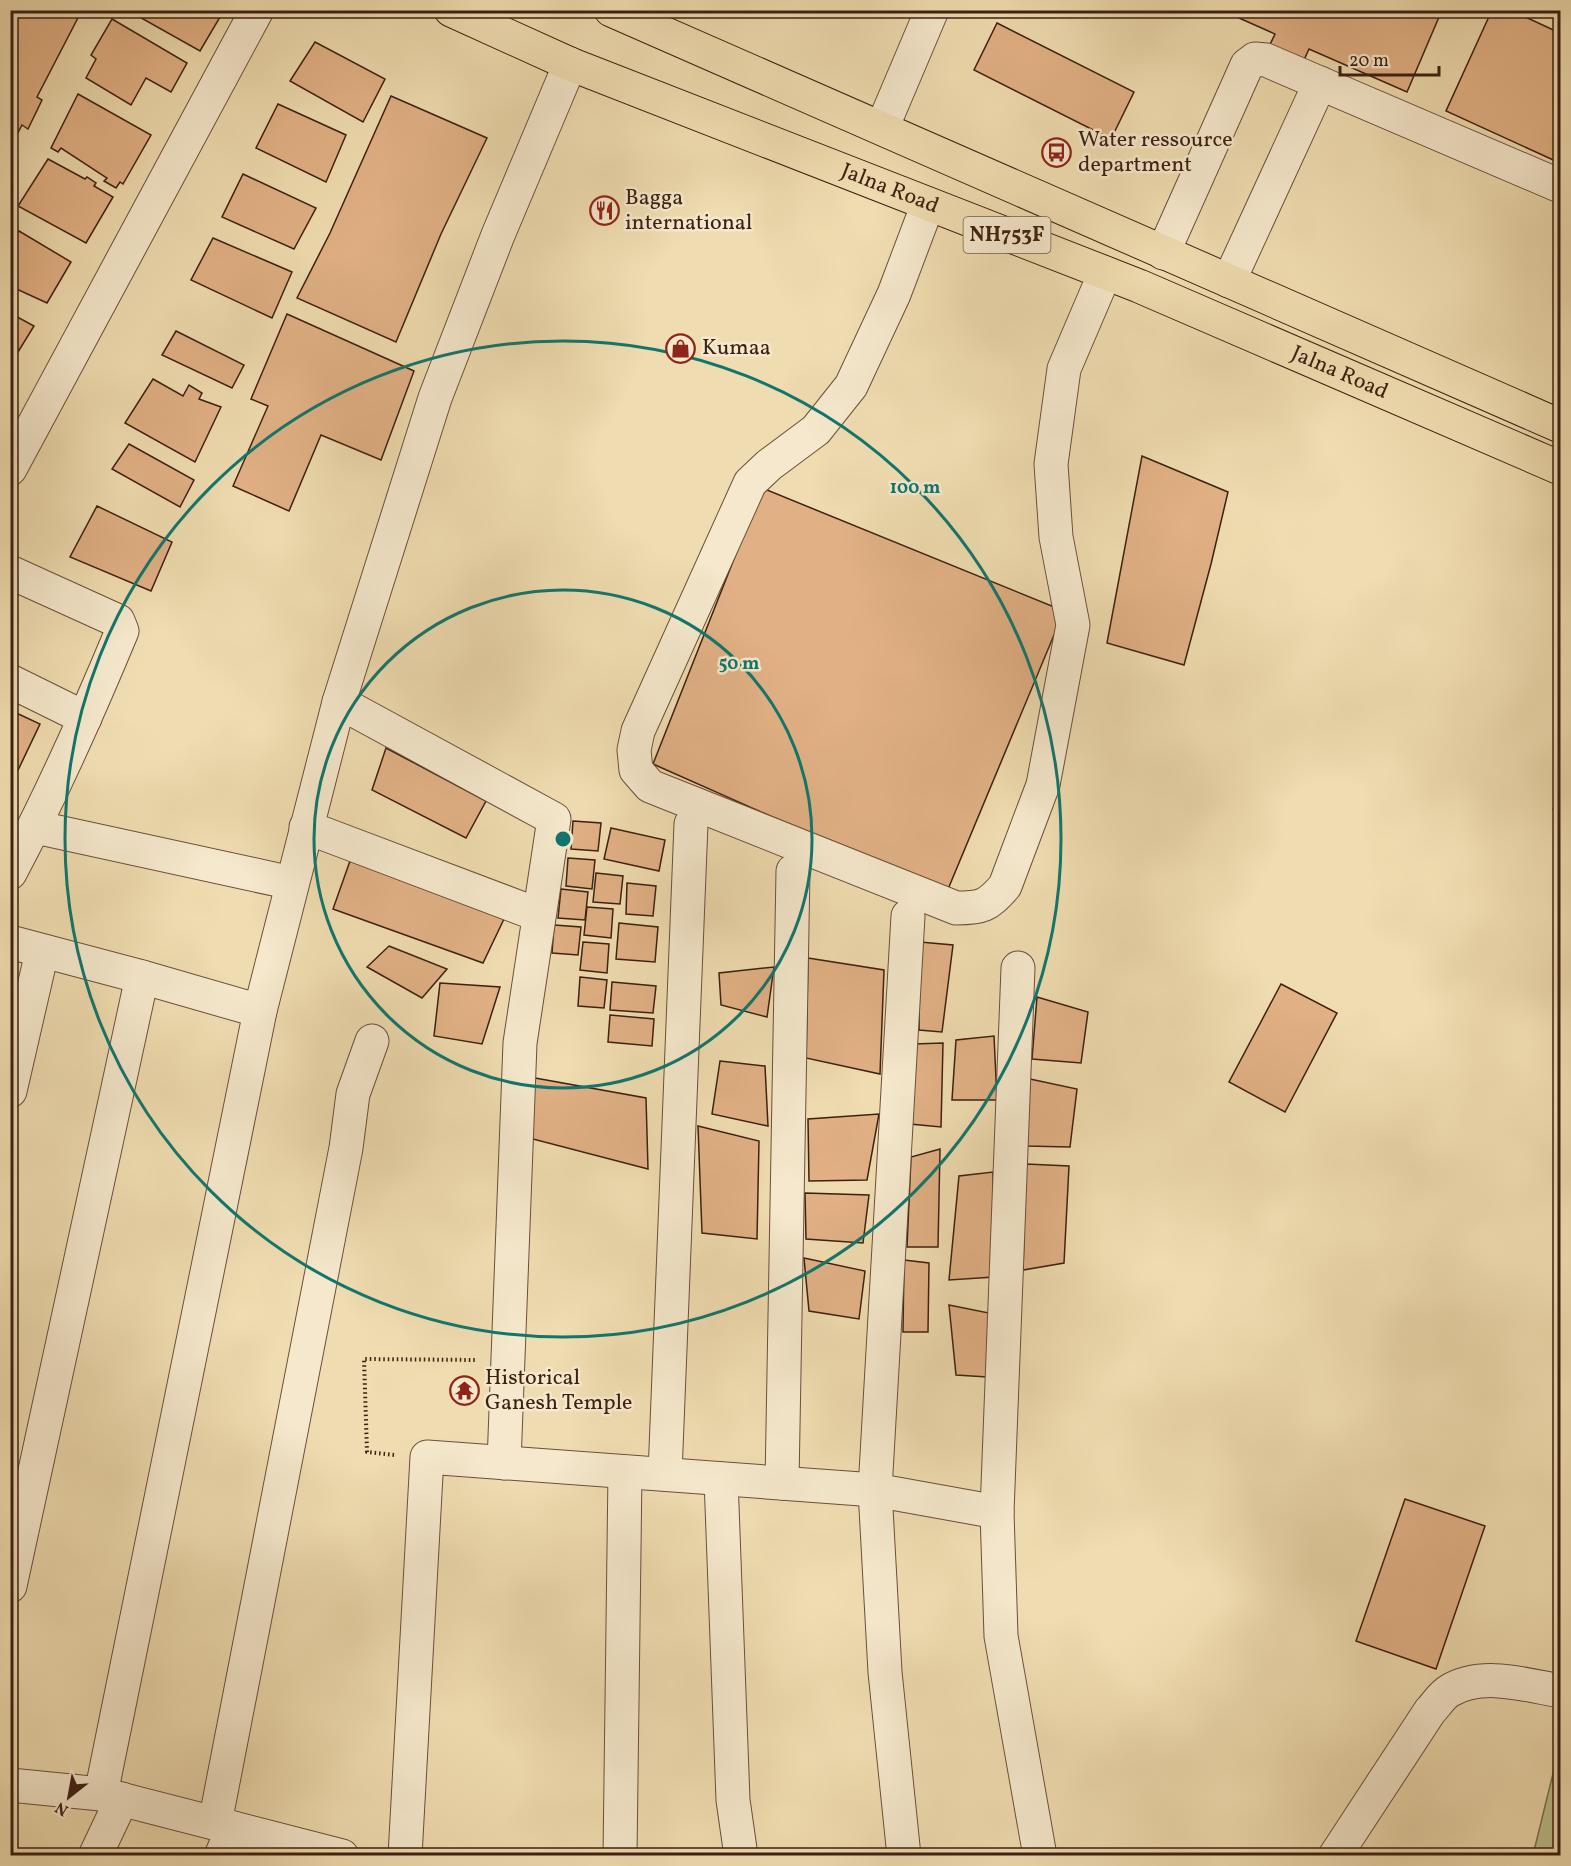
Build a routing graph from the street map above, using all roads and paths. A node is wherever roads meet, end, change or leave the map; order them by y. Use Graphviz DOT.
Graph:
graph roads {
  1 [pos="257,10"];
  2 [pos="451,10"];
  3 [pos="611,10"];
  4 [pos="932,10"];
  5 [pos="570,64"];
  6 [pos="1320,83"];
  7 [pos="882,128"];
  8 [pos="1560,186"];
  9 [pos="928,204"];
  10 [pos="1163,253"];
  11 [pos="1105,273"];
  12 [pos="1229,281"];
  13 [pos="1560,426"];
  14 [pos="1560,468"];
  15 [pos="10,469"];
  16 [pos="10,572"];
  17 [pos="10,681"];
  18 [pos="339,702"];
  19 [pos="85,718"];
  20 [pos="691,824"];
  21 [pos="34,827"];
  22 [pos="306,827"];
  23 [pos="793,871"];
  24 [pos="10,873"];
  25 [pos="292,883"];
  26 [pos="539,915"];
  27 [pos="908,916"];
  28 [pos="10,942"];
  29 [pos="42,952"];
  30 [pos="1018,968"];
  31 [pos="142,977"];
  32 [pos="260,1011"];
  33 [pos="372,1041"];
  34 [pos="10,1091"];
  35 [pos="508,1360"];
  36 [pos="427,1457"];
  37 [pos="504,1463"];
  38 [pos="625,1472"];
  39 [pos="665,1474"];
  40 [pos="721,1479"];
  41 [pos="782,1483"];
  42 [pos="875,1490"];
  43 [pos="997,1512"];
  44 [pos="10,1586"];
  45 [pos="1560,1691"];
  46 [pos="10,1785"];
  47 [pos="112,1797"];
  48 [pos="223,1836"];
  49 [pos="95,1856"];
  50 [pos="342,1856"];
  51 [pos="405,1856"];
  52 [pos="620,1856"];
  53 [pos="741,1856"];
  54 [pos="904,1856"];
  55 [pos="1040,1856"];
  56 [pos="1335,1856"];
  1 -- 15 [label="street"];
  2 -- 5 [label="highway, Jalna Road / NH753F"];
  3 -- 7 [label="highway, Jalna Road / NH753F"];
  4 -- 7 [label="street"];
  5 -- 9 [label="highway, Jalna Road / NH753F"];
  5 -- 18 [label="street"];
  6 -- 8 [label="street"];
  6 -- 10 [label="street"];
  6 -- 12 [label="street"];
  7 -- 10 [label="highway, Jalna Road / NH753F"];
  9 -- 11 [label="highway, Jalna Road / NH753F"];
  9 -- 11 [label="street"];
  10 -- 12 [label="highway, Jalna Road / NH753F"];
  11 -- 14 [label="highway, Jalna Road / NH753F"];
  12 -- 13 [label="highway, Jalna Road / NH753F"];
  16 -- 19 [label="street"];
  17 -- 19 [label="street"];
  18 -- 22 [label="street"];
  18 -- 26 [label="street"];
  19 -- 21 [label="street"];
  20 -- 39 [label="street"];
  21 -- 24 [label="street"];
  21 -- 25 [label="street"];
  22 -- 25 [label="street"];
  22 -- 26 [label="street"];
  23 -- 41 [label="street"];
  25 -- 32 [label="street"];
  26 -- 35 [label="street"];
  27 -- 42 [label="street"];
  28 -- 29 [label="street"];
  29 -- 31 [label="street"];
  29 -- 34 [label="street"];
  30 -- 43 [label="street"];
  31 -- 32 [label="street"];
  31 -- 44 [label="street"];
  32 -- 47 [label="street"];
  33 -- 48 [label="street"];
  35 -- 36 [label="path"];
  35 -- 37 [label="street"];
  36 -- 37 [label="street"];
  36 -- 51 [label="street"];
  37 -- 38 [label="street"];
  38 -- 39 [label="street"];
  38 -- 52 [label="street"];
  39 -- 40 [label="street"];
  40 -- 41 [label="street"];
  40 -- 53 [label="street"];
  41 -- 42 [label="street"];
  42 -- 43 [label="street"];
  42 -- 54 [label="street"];
  43 -- 55 [label="street"];
  45 -- 56 [label="street"];
  46 -- 47 [label="street"];
  47 -- 48 [label="street"];
  47 -- 49 [label="street"];
  48 -- 50 [label="street"];
}
